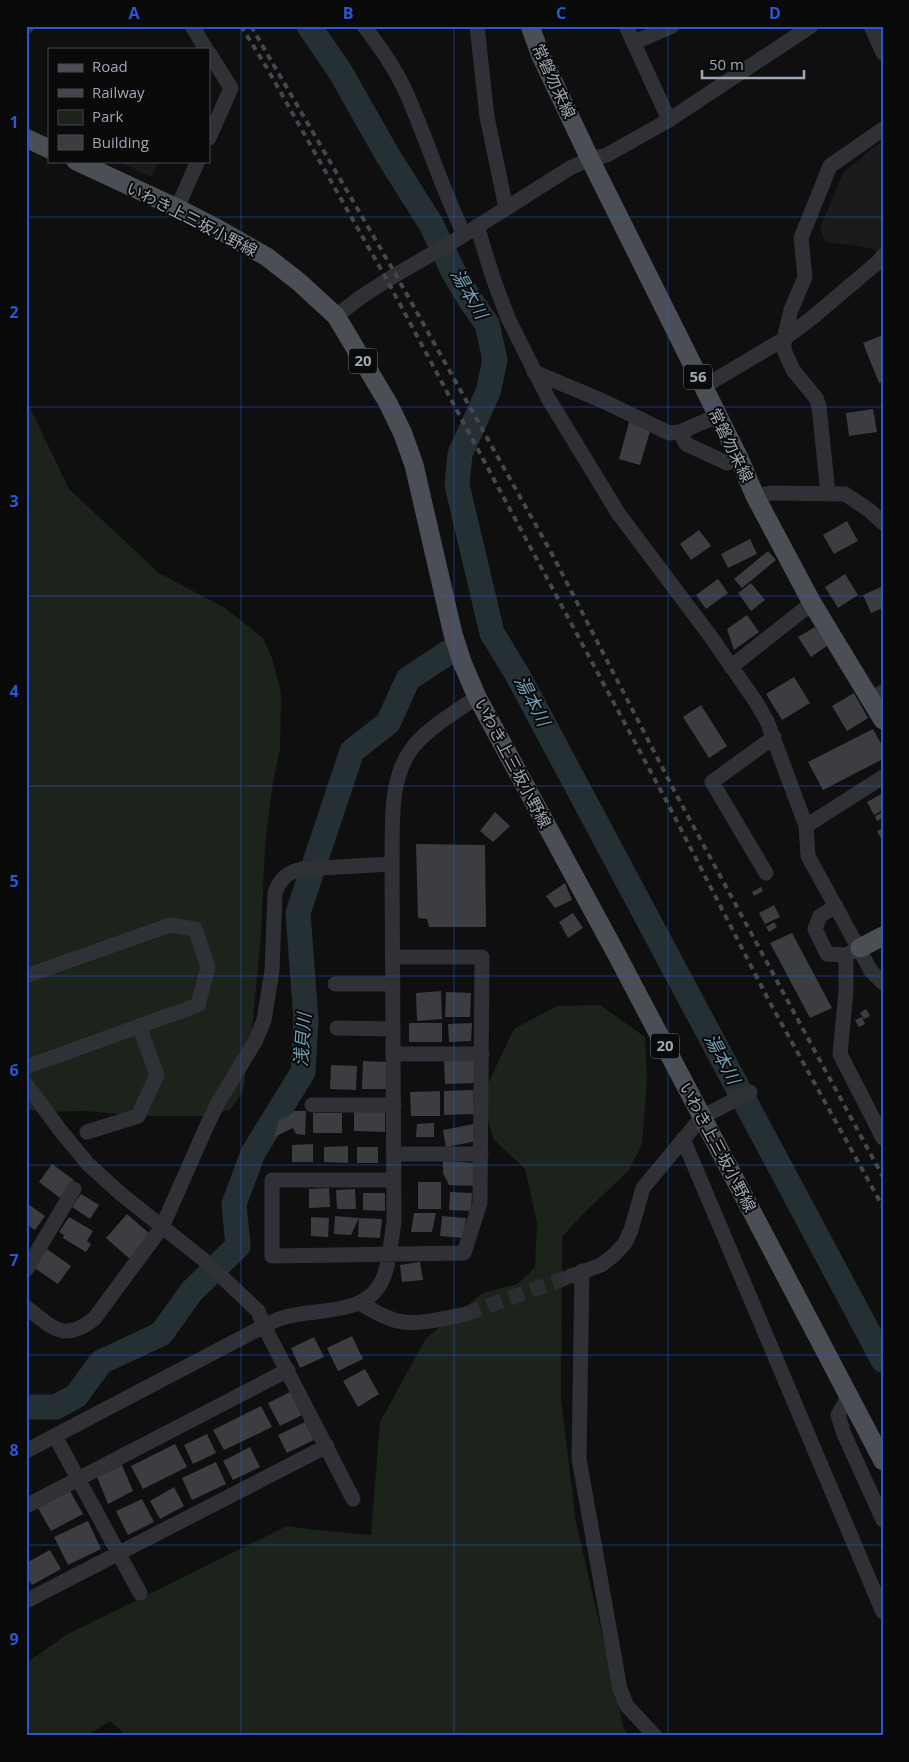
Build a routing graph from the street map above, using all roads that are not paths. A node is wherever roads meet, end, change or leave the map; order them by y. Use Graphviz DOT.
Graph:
graph roads {
  1 [pos="192,26"];
  2 [pos="364,26"];
  3 [pos="477,26"];
  4 [pos="530,26"];
  5 [pos="626,26"];
  6 [pos="672,26"];
  7 [pos="811,26"];
  8 [pos="871,26"];
  9 [pos="792,31"];
  10 [pos="634,42"];
  11 [pos="205,48"];
  12 [pos="883,53"];
  13 [pos="210,55"];
  14 [pos="214,112"];
  15 [pos="669,120"];
  16 [pos="883,129"];
  17 [pos="210,133"];
  18 [pos="26,138"];
  19 [pos="48,149"];
  20 [pos="590,159"];
  21 [pos="78,162"];
  22 [pos="198,162"];
  23 [pos="177,208"];
  24 [pos="506,208"];
  25 [pos="478,226"];
  26 [pos="461,236"];
  27 [pos="881,261"];
  28 [pos="336,316"];
  29 [pos="784,339"];
  30 [pos="534,372"];
  31 [pos="703,386"];
  32 [pos="716,416"];
  33 [pos="680,432"];
  34 [pos="739,458"];
  35 [pos="828,494"];
  36 [pos="755,496"];
  37 [pos="883,523"];
  38 [pos="812,603"];
  39 [pos="731,668"];
  40 [pos="877,695"];
  41 [pos="477,697"];
  42 [pos="883,720"];
  43 [pos="774,737"];
  44 [pos="883,777"];
  45 [pos="806,826"];
  46 [pos="392,864"];
  47 [pos="766,873"];
  48 [pos="836,906"];
  49 [pos="883,936"];
  50 [pos="853,951"];
  51 [pos="393,957"];
  52 [pos="26,976"];
  53 [pos="883,983"];
  54 [pos="334,984"];
  55 [pos="393,984"];
  56 [pos="846,991"];
  57 [pos="856,1014"];
  58 [pos="139,1026"];
  59 [pos="337,1028"];
  60 [pos="393,1029"];
  61 [pos="394,1054"];
  62 [pos="482,1054"];
  63 [pos="26,1067"];
  64 [pos="26,1084"];
  65 [pos="750,1092"];
  66 [pos="312,1105"];
  67 [pos="394,1105"];
  68 [pos="702,1117"];
  69 [pos="87,1132"];
  70 [pos="883,1138"];
  71 [pos="683,1139"];
  72 [pos="394,1154"];
  73 [pos="481,1154"];
  74 [pos="394,1180"];
  75 [pos="74,1189"];
  76 [pos="162,1227"];
  77 [pos="389,1255"];
  78 [pos="26,1270"];
  79 [pos="359,1303"];
  80 [pos="26,1307"];
  81 [pos="466,1314"];
  82 [pos="264,1326"];
  83 [pos="288,1370"];
  84 [pos="849,1396"];
  85 [pos="56,1436"];
  86 [pos="326,1446"];
  87 [pos="26,1450"];
  88 [pos="883,1461"];
  89 [pos="79,1479"];
  90 [pos="353,1499"];
  91 [pos="26,1506"];
  92 [pos="883,1520"];
  93 [pos="119,1554"];
  94 [pos="140,1593"];
  95 [pos="26,1601"];
  96 [pos="883,1612"];
  97 [pos="655,1736"];
  1 -- 11 [label="street"];
  2 -- 26 [label="street"];
  3 -- 24 [label="street"];
  4 -- 20 [label="main road, 常磐勿来線 / 56"];
  5 -- 10 [label="street"];
  6 -- 10 [label="street"];
  7 -- 9 [label="street"];
  8 -- 12 [label="street"];
  9 -- 15 [label="street"];
  10 -- 15 [label="street"];
  13 -- 14 [label="street"];
  14 -- 17 [label="street"];
  15 -- 20 [label="street"];
  16 -- 29 [label="street"];
  18 -- 19 [label="main road"];
  20 -- 24 [label="street"];
  20 -- 31 [label="main road, 常磐勿来線 / 56"];
  21 -- 23 [label="main road, いわき上三坂小野線 / 20"];
  22 -- 23 [label="street"];
  23 -- 28 [label="main road, いわき上三坂小野線 / 20"];
  24 -- 25 [label="street"];
  25 -- 26 [label="street"];
  25 -- 30 [label="street"];
  26 -- 28 [label="street"];
  27 -- 29 [label="street"];
  28 -- 41 [label="main road, いわき上三坂小野線 / 20"];
  29 -- 31 [label="street"];
  29 -- 35 [label="street"];
  30 -- 33 [label="street"];
  30 -- 39 [label="street"];
  31 -- 32 [label="main road, 常磐勿来線 / 56"];
  32 -- 33 [label="street"];
  32 -- 34 [label="main road, 常磐勿来線 / 56"];
  33 -- 34 [label="street"];
  34 -- 36 [label="main road, 常磐勿来線 / 56"];
  35 -- 36 [label="street"];
  35 -- 37 [label="street"];
  36 -- 38 [label="main road, 常磐勿来線 / 56"];
  38 -- 39 [label="street"];
  38 -- 40 [label="main road, 常磐勿来線 / 56"];
  39 -- 43 [label="street"];
  40 -- 42 [label="main road, 常磐勿来線 / 56"];
  41 -- 46 [label="street"];
  41 -- 68 [label="main road, いわき上三坂小野線 / 20"];
  43 -- 45 [label="street"];
  43 -- 47 [label="street"];
  44 -- 45 [label="street"];
  45 -- 48 [label="street"];
  46 -- 51 [label="street"];
  46 -- 76 [label="street"];
  48 -- 50 [label="street"];
  48 -- 50 [label="street"];
  49 -- 50 [label="main road"];
  50 -- 53 [label="street"];
  50 -- 56 [label="street"];
  51 -- 55 [label="street"];
  51 -- 62 [label="street"];
  52 -- 58 [label="street"];
  54 -- 55 [label="street"];
  55 -- 60 [label="street"];
  56 -- 57 [label="street"];
  56 -- 70 [label="street"];
  58 -- 63 [label="street"];
  58 -- 69 [label="street"];
  59 -- 60 [label="street"];
  60 -- 61 [label="street"];
  61 -- 62 [label="street"];
  61 -- 67 [label="street"];
  62 -- 73 [label="street"];
  64 -- 76 [label="street"];
  65 -- 68 [label="street"];
  66 -- 67 [label="street"];
  67 -- 72 [label="street"];
  68 -- 71 [label="street"];
  68 -- 84 [label="main road, いわき上三坂小野線 / 20"];
  71 -- 96 [label="street"];
  71 -- 97 [label="street"];
  72 -- 73 [label="street"];
  72 -- 74 [label="street"];
  73 -- 77 [label="street"];
  74 -- 77 [label="street"];
  74 -- 77 [label="street"];
  75 -- 78 [label="street"];
  76 -- 80 [label="street"];
  76 -- 82 [label="street"];
  77 -- 79 [label="street"];
  79 -- 81 [label="street"];
  79 -- 82 [label="street"];
  82 -- 83 [label="street"];
  82 -- 85 [label="street"];
  83 -- 86 [label="street"];
  83 -- 89 [label="street"];
  84 -- 88 [label="main road, いわき上三坂小野線 / 20"];
  84 -- 92 [label="street"];
  85 -- 87 [label="street"];
  85 -- 89 [label="street"];
  86 -- 90 [label="street"];
  86 -- 93 [label="street"];
  89 -- 91 [label="street"];
  89 -- 93 [label="street"];
  93 -- 94 [label="street"];
  93 -- 95 [label="street"];
}
